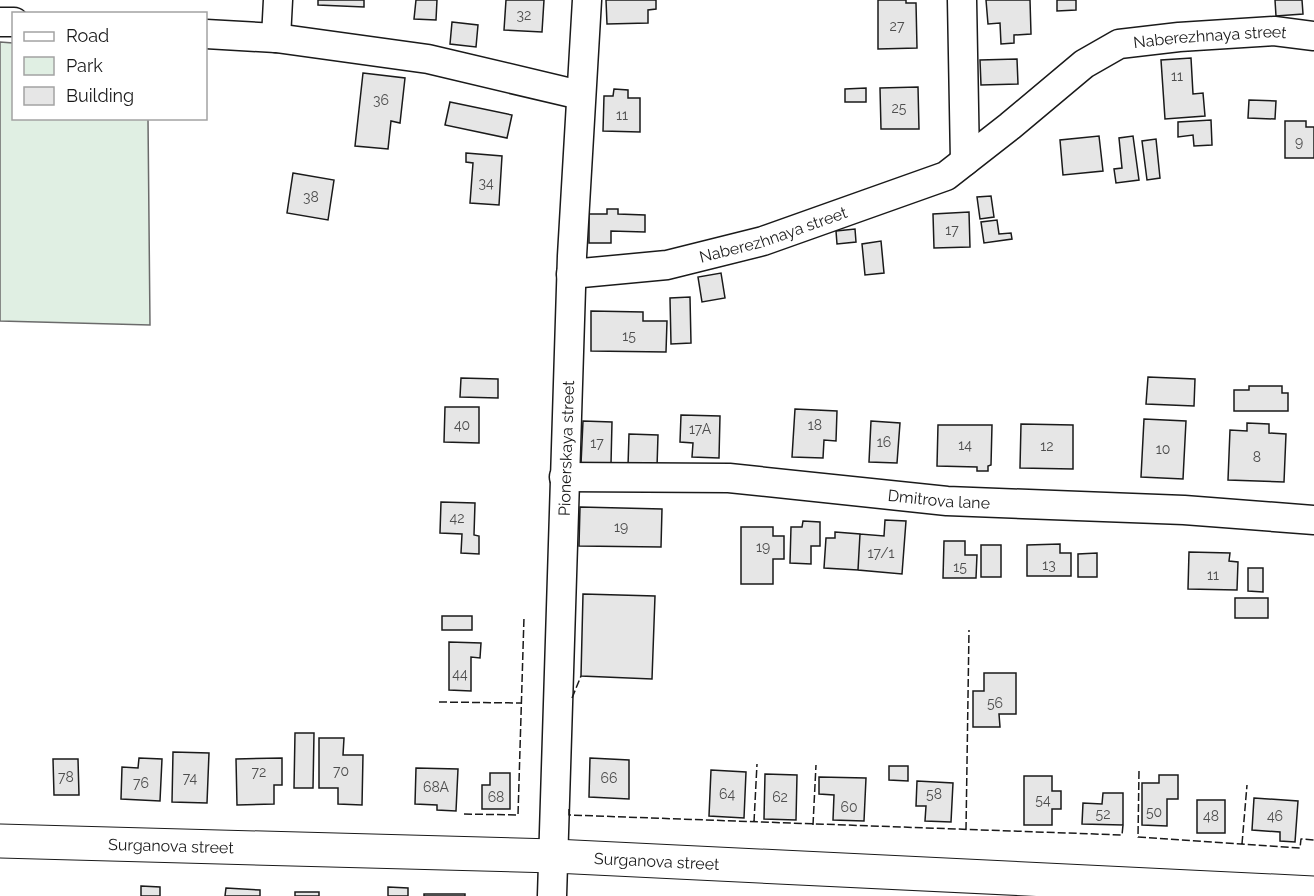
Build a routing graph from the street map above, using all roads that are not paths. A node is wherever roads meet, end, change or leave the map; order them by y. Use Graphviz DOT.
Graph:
graph roads {
  1 [pos="278,0"];
  2 [pos="587,0"];
  3 [pos="962,0"];
  4 [pos="207,34"];
  5 [pos="1314,36"];
  6 [pos="276,38"];
  7 [pos="580,95"];
  8 [pos="965,161"];
  9 [pos="571,274"];
  10 [pos="564,477"];
  11 [pos="1314,520"];
  12 [pos="0,841"];
  13 [pos="554,856"];
  14 [pos="1314,893"];
  15 [pos="552,896"];
  1 -- 6 [label="street"];
  2 -- 7 [label="street, Pionerskaya street"];
  3 -- 8 [label="street"];
  4 -- 6 [label="street"];
  5 -- 8 [label="street, Naberezhnaya street"];
  6 -- 7 [label="street"];
  7 -- 9 [label="street, Pionerskaya street"];
  8 -- 9 [label="street, Naberezhnaya street"];
  9 -- 10 [label="street, Pionerskaya street"];
  10 -- 11 [label="street, Dmitrova lane"];
  10 -- 13 [label="street, Pionerskaya street"];
  12 -- 13 [label="main road, Surganova street"];
  13 -- 14 [label="main road, Surganova street"];
  13 -- 15 [label="street, Pionerskaya street"];
}
